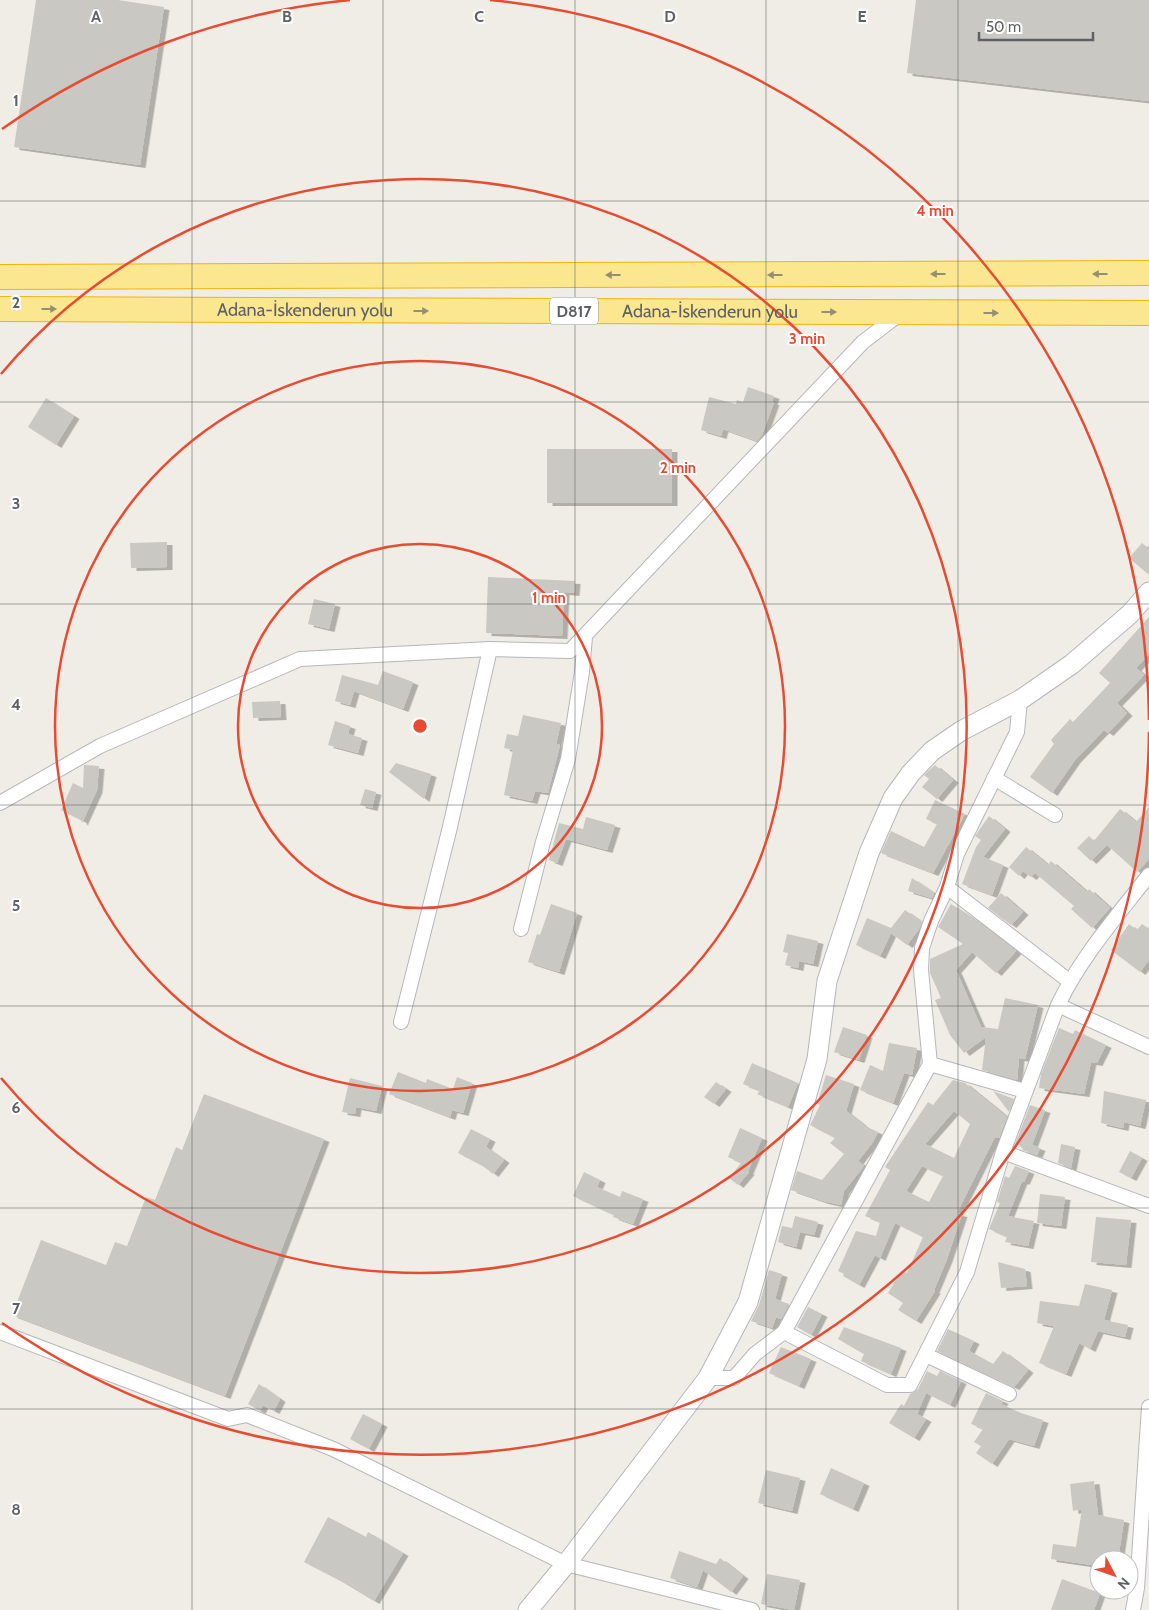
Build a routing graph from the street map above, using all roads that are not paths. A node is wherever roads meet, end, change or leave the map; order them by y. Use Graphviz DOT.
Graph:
graph roads {
  1 [pos="1149,273"];
  2 [pos="0,277"];
  3 [pos="0,309"];
  4 [pos="901,312"];
  5 [pos="1149,314"];
  6 [pos="1149,592"];
  7 [pos="585,637"];
  8 [pos="490,649"];
  9 [pos="1020,700"];
  10 [pos="994,778"];
  11 [pos="0,803"];
  12 [pos="1054,815"];
  13 [pos="1149,875"];
  14 [pos="947,887"];
  15 [pos="521,929"];
  16 [pos="1069,981"];
  17 [pos="1058,1005"];
  18 [pos="401,1022"];
  19 [pos="1149,1047"];
  20 [pos="930,1064"];
  21 [pos="1025,1091"];
  22 [pos="1003,1152"];
  23 [pos="1149,1206"];
  24 [pos="0,1332"];
  25 [pos="784,1332"];
  26 [pos="926,1355"];
  27 [pos="708,1378"];
  28 [pos="1009,1394"];
  29 [pos="1149,1407"];
  30 [pos="566,1564"];
  31 [pos="1143,1585"];
  32 [pos="528,1610"];
  33 [pos="752,1610"];
  34 [pos="1133,1610"];
  1 -- 2 [label="highway, D817, one-way"];
  3 -- 4 [label="highway, Adana-İskenderun yolu / D817, one-way"];
  4 -- 5 [label="highway, Adana-İskenderun yolu / D817, one-way"];
  4 -- 7 [label="street"];
  6 -- 9 [label="street"];
  7 -- 8 [label="street"];
  7 -- 15 [label="street"];
  8 -- 11 [label="street"];
  8 -- 18 [label="street"];
  9 -- 10 [label="street"];
  9 -- 27 [label="street"];
  10 -- 12 [label="street"];
  10 -- 14 [label="street"];
  13 -- 16 [label="street"];
  14 -- 16 [label="street"];
  14 -- 20 [label="street"];
  16 -- 17 [label="street"];
  17 -- 19 [label="street"];
  17 -- 21 [label="street"];
  20 -- 21 [label="street"];
  20 -- 25 [label="street"];
  21 -- 22 [label="street"];
  22 -- 23 [label="street"];
  22 -- 26 [label="street"];
  24 -- 30 [label="street"];
  25 -- 26 [label="street"];
  25 -- 27 [label="street"];
  26 -- 28 [label="street"];
  27 -- 30 [label="street"];
  29 -- 31 [label="street"];
  30 -- 32 [label="street"];
  30 -- 33 [label="street"];
  31 -- 34 [label="street"];
}
